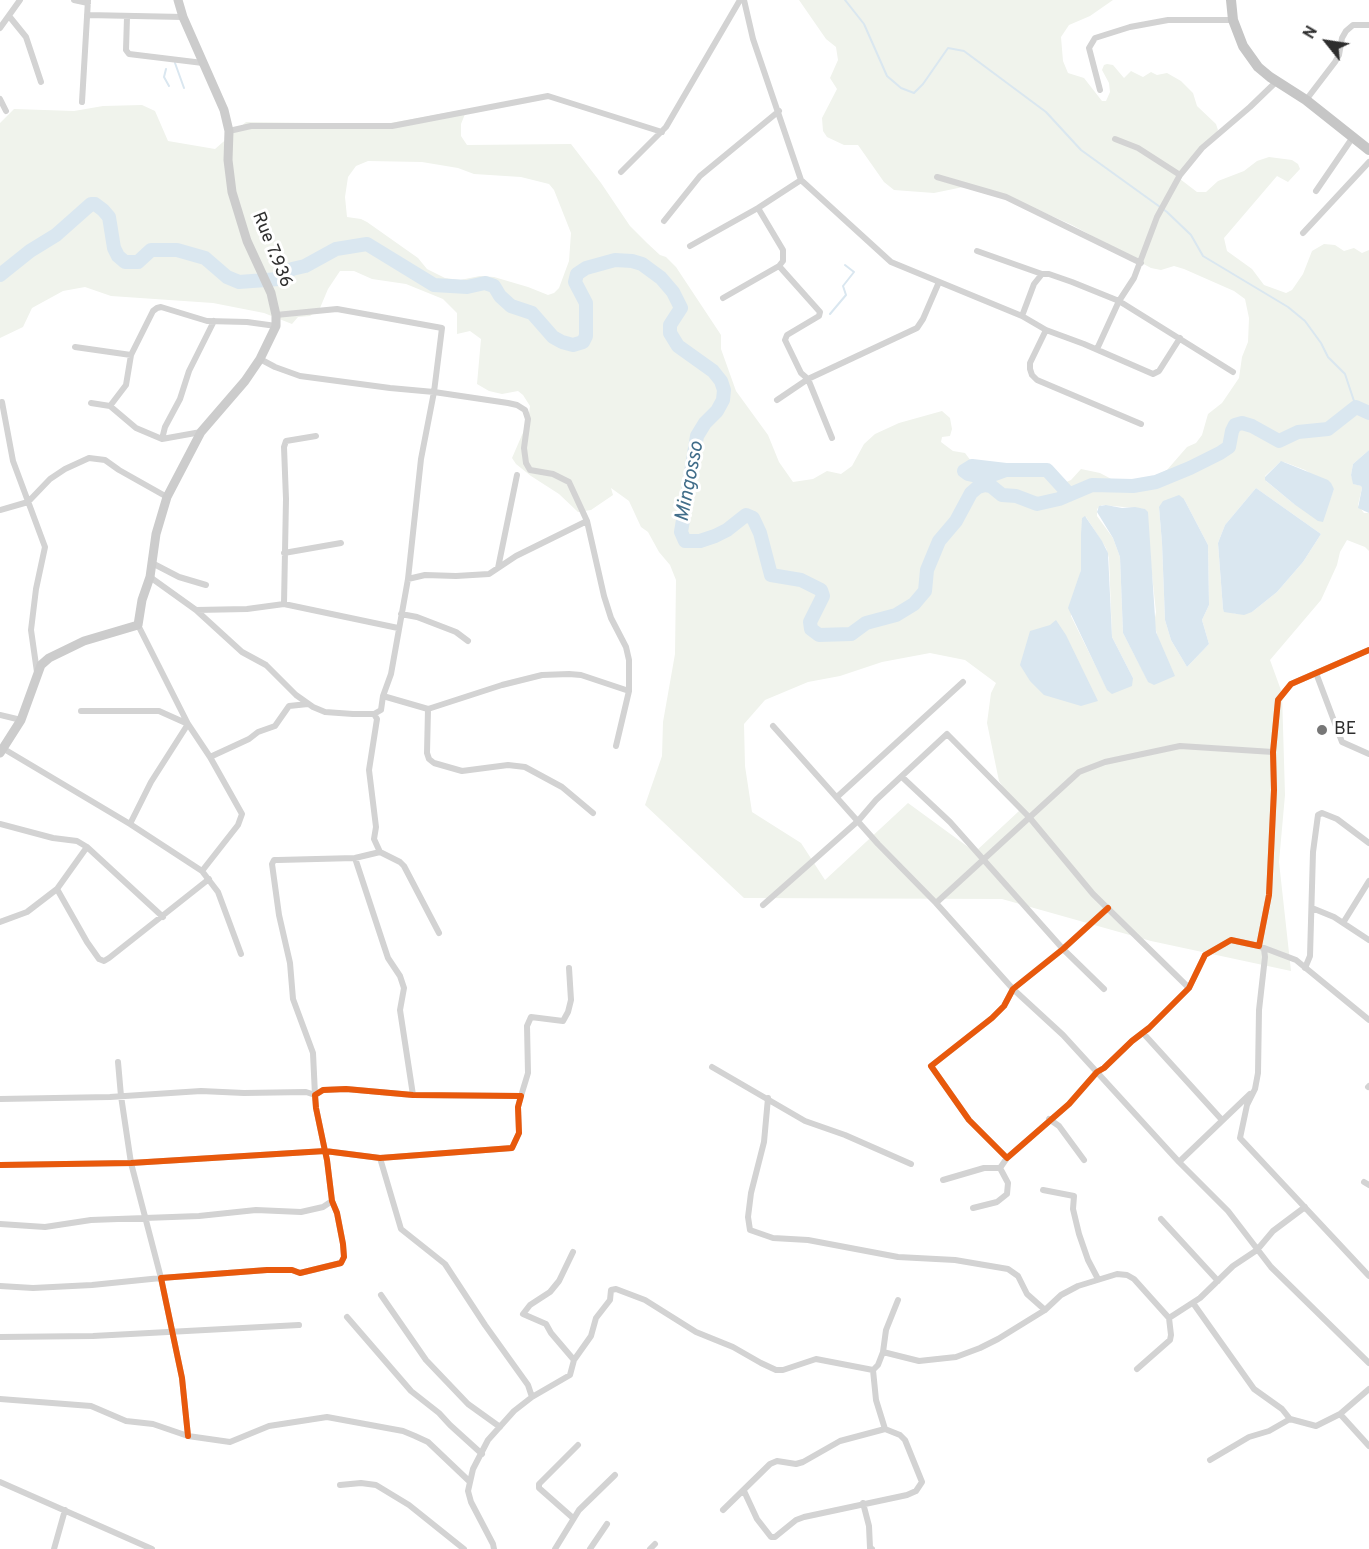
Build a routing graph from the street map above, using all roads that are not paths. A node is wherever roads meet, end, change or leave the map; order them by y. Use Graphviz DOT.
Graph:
graph roads {
  1 [pos="20,0"];
  2 [pos="74,0"];
  3 [pos="178,0"];
  4 [pos="742,0"];
  5 [pos="1231,0"];
  6 [pos="88,2"];
  7 [pos="87,15"];
  8 [pos="9,16"];
  9 [pos="128,17"];
  10 [pos="183,17"];
  11 [pos="1233,21"];
  12 [pos="1369,25"];
  13 [pos="0,28"];
  14 [pos="203,63"];
  15 [pos="1277,81"];
  16 [pos="41,82"];
  17 [pos="1100,90"];
  18 [pos="0,99"];
  19 [pos="1306,99"];
  20 [pos="82,102"];
  21 [pos="6,111"];
  22 [pos="779,111"];
  23 [pos="229,131"];
  24 [pos="662,132"];
  25 [pos="1353,137"];
  26 [pos="1115,139"];
  27 [pos="1369,149"];
  28 [pos="1369,162"];
  29 [pos="621,171"];
  30 [pos="1180,175"];
  31 [pos="937,177"];
  32 [pos="801,180"];
  33 [pos="1316,191"];
  34 [pos="758,208"];
  35 [pos="664,221"];
  36 [pos="1303,233"];
  37 [pos="690,246"];
  38 [pos="976,251"];
  39 [pos="1141,262"];
  40 [pos="779,266"];
  41 [pos="1042,274"];
  42 [pos="939,282"];
  43 [pos="723,298"];
  44 [pos="1119,301"];
  45 [pos="276,315"];
  46 [pos="1022,316"];
  47 [pos="214,321"];
  48 [pos="276,326"];
  49 [pos="1046,330"];
  50 [pos="1180,338"];
  51 [pos="75,347"];
  52 [pos="1097,349"];
  53 [pos="131,355"];
  54 [pos="260,359"];
  55 [pos="1233,372"];
  56 [pos="808,379"];
  57 [pos="434,392"];
  58 [pos="777,400"];
  59 [pos="2,402"];
  60 [pos="91,403"];
  61 [pos="110,406"];
  62 [pos="1141,424"];
  63 [pos="201,432"];
  64 [pos="0,436"];
  65 [pos="316,436"];
  66 [pos="832,438"];
  67 [pos="9,439"];
  68 [pos="162,439"];
  69 [pos="517,475"];
  70 [pos="167,497"];
  71 [pos="28,502"];
  72 [pos="0,510"];
  73 [pos="587,521"];
  74 [pos="341,543"];
  75 [pos="284,553"];
  76 [pos="152,563"];
  77 [pos="498,568"];
  78 [pos="150,577"];
  79 [pos="408,579"];
  80 [pos="206,585"];
  81 [pos="284,604"];
  82 [pos="196,610"];
  83 [pos="401,614"];
  84 [pos="138,625"];
  85 [pos="398,628"];
  86 [pos="468,641"];
  87 [pos="1369,650"];
  88 [pos="37,672"];
  89 [pos="1316,673"];
  90 [pos="963,682"];
  91 [pos="629,691"];
  92 [pos="383,696"];
  93 [pos="309,704"];
  94 [pos="428,709"];
  95 [pos="81,711"];
  96 [pos="374,714"];
  97 [pos="0,715"];
  98 [pos="21,720"];
  99 [pos="188,724"];
  100 [pos="773,726"];
  101 [pos="616,746"];
  102 [pos="2,751"];
  103 [pos="1273,752"];
  104 [pos="1369,754"];
  105 [pos="210,757"];
  106 [pos="902,777"];
  107 [pos="837,797"];
  108 [pos="593,813"];
  109 [pos="1029,816"];
  110 [pos="858,821"];
  111 [pos="0,824"];
  112 [pos="130,824"];
  113 [pos="1369,843"];
  114 [pos="87,847"];
  115 [pos="380,852"];
  116 [pos="355,858"];
  117 [pos="983,859"];
  118 [pos="202,871"];
  119 [pos="209,879"];
  120 [pos="1369,881"];
  121 [pos="57,889"];
  122 [pos="936,903"];
  123 [pos="763,905"];
  124 [pos="1108,908"];
  125 [pos="1312,908"];
  126 [pos="163,917"];
  127 [pos="0,922"];
  128 [pos="1343,923"];
  129 [pos="439,933"];
  130 [pos="1369,940"];
  131 [pos="1259,946"];
  132 [pos="1063,949"];
  133 [pos="241,954"];
  134 [pos="569,968"];
  135 [pos="1305,968"];
  136 [pos="1189,988"];
  137 [pos="1013,989"];
  138 [pos="1104,989"];
  139 [pos="1369,1020"];
  140 [pos="1143,1033"];
  141 [pos="118,1062"];
  142 [pos="712,1067"];
  143 [pos="1097,1072"];
  144 [pos="1255,1089"];
  145 [pos="315,1095"];
  146 [pos="412,1095"];
  147 [pos="121,1096"];
  148 [pos="521,1096"];
  149 [pos="768,1098"];
  150 [pos="0,1100"];
  151 [pos="1049,1119"];
  152 [pos="1222,1120"];
  153 [pos="325,1151"];
  154 [pos="380,1158"];
  155 [pos="1007,1158"];
  156 [pos="1084,1160"];
  157 [pos="1179,1162"];
  158 [pos="131,1163"];
  159 [pos="911,1164"];
  160 [pos="0,1165"];
  161 [pos="1000,1168"];
  162 [pos="943,1180"];
  163 [pos="1043,1190"];
  164 [pos="332,1201"];
  165 [pos="1305,1207"];
  166 [pos="973,1208"];
  167 [pos="146,1218"];
  168 [pos="1161,1219"];
  169 [pos="0,1224"];
  170 [pos="1257,1250"];
  171 [pos="573,1252"];
  172 [pos="1369,1276"];
  173 [pos="161,1278"];
  174 [pos="1098,1279"];
  175 [pos="1218,1281"];
  176 [pos="0,1286"];
  177 [pos="381,1295"];
  178 [pos="897,1300"];
  179 [pos="1193,1303"];
  180 [pos="1045,1310"];
  181 [pos="346,1317"];
  182 [pos="1169,1318"];
  183 [pos="299,1325"];
  184 [pos="171,1331"];
  185 [pos="0,1337"];
  186 [pos="883,1352"];
  187 [pos="574,1360"];
  188 [pos="1369,1363"];
  189 [pos="1137,1369"];
  190 [pos="873,1370"];
  191 [pos="1369,1389"];
  192 [pos="532,1397"];
  193 [pos="0,1399"];
  194 [pos="1340,1414"];
  195 [pos="1290,1419"];
  196 [pos="500,1426"];
  197 [pos="885,1429"];
  198 [pos="188,1436"];
  199 [pos="578,1445"];
  200 [pos="1369,1446"];
  201 [pos="482,1454"];
  202 [pos="1210,1460"];
  203 [pos="615,1475"];
  204 [pos="469,1481"];
  205 [pos="0,1482"];
  206 [pos="340,1485"];
  207 [pos="744,1491"];
  208 [pos="863,1503"];
  209 [pos="65,1510"];
  210 [pos="723,1510"];
  211 [pos="573,1518"];
  212 [pos="607,1524"];
  213 [pos="54,1549"];
  214 [pos="152,1549"];
  215 [pos="464,1549"];
  216 [pos="494,1549"];
  217 [pos="555,1549"];
  218 [pos="590,1549"];
  219 [pos="872,1549"];
  1 -- 8 [label="street"];
  2 -- 6 [label="street"];
  3 -- 10 [label="street, Rue 7.936"];
  4 -- 22 [label="street"];
  4 -- 24 [label="street"];
  5 -- 11 [label="main road"];
  6 -- 7 [label="street"];
  7 -- 9 [label="street"];
  7 -- 20 [label="street"];
  8 -- 13 [label="street"];
  8 -- 16 [label="street"];
  9 -- 10 [label="street"];
  9 -- 14 [label="street"];
  10 -- 14 [label="street, Rue 7.936"];
  11 -- 15 [label="main road"];
  11 -- 17 [label="street"];
  12 -- 19 [label="street"];
  14 -- 23 [label="street, Rue 7.936"];
  15 -- 19 [label="main road"];
  15 -- 30 [label="street"];
  18 -- 21 [label="street"];
  19 -- 25 [label="main road"];
  22 -- 32 [label="street"];
  22 -- 35 [label="street"];
  23 -- 24 [label="street"];
  23 -- 45 [label="street, Rue 7.936"];
  24 -- 29 [label="street"];
  25 -- 27 [label="main road"];
  25 -- 33 [label="street"];
  26 -- 30 [label="street"];
  28 -- 36 [label="street"];
  30 -- 39 [label="street"];
  31 -- 39 [label="street"];
  32 -- 34 [label="street"];
  32 -- 42 [label="street"];
  34 -- 37 [label="street"];
  34 -- 40 [label="street"];
  38 -- 41 [label="street"];
  39 -- 44 [label="street"];
  40 -- 43 [label="street"];
  40 -- 56 [label="street"];
  41 -- 44 [label="street"];
  41 -- 46 [label="street"];
  42 -- 46 [label="street"];
  42 -- 56 [label="street"];
  44 -- 50 [label="street"];
  44 -- 52 [label="street"];
  45 -- 48 [label="street, Rue 7.936"];
  45 -- 57 [label="street"];
  46 -- 49 [label="street"];
  47 -- 48 [label="street"];
  47 -- 53 [label="street"];
  47 -- 68 [label="street"];
  48 -- 54 [label="street, Rue 7.936"];
  49 -- 52 [label="street"];
  49 -- 62 [label="street"];
  50 -- 52 [label="street"];
  50 -- 55 [label="street"];
  51 -- 53 [label="street"];
  53 -- 61 [label="street"];
  54 -- 57 [label="street"];
  54 -- 63 [label="street, Rue 7.936"];
  56 -- 58 [label="street"];
  56 -- 66 [label="street"];
  57 -- 73 [label="street"];
  57 -- 79 [label="street"];
  59 -- 67 [label="street"];
  60 -- 61 [label="street"];
  61 -- 68 [label="street"];
  63 -- 68 [label="street"];
  63 -- 70 [label="street, Rue 7.936"];
  64 -- 67 [label="street"];
  65 -- 75 [label="street"];
  67 -- 71 [label="street"];
  69 -- 77 [label="street"];
  70 -- 71 [label="street"];
  70 -- 76 [label="street, Rue 7.936"];
  71 -- 72 [label="street"];
  71 -- 88 [label="street"];
  73 -- 77 [label="street"];
  73 -- 91 [label="street"];
  74 -- 75 [label="street"];
  75 -- 81 [label="street"];
  76 -- 78 [label="street, Rue 7.936"];
  76 -- 80 [label="street"];
  77 -- 79 [label="street"];
  78 -- 82 [label="street"];
  78 -- 84 [label="street, Rue 7.936"];
  79 -- 83 [label="street"];
  81 -- 82 [label="street"];
  81 -- 85 [label="street"];
  82 -- 93 [label="street"];
  83 -- 85 [label="street"];
  83 -- 86 [label="street"];
  84 -- 88 [label="street"];
  84 -- 99 [label="street"];
  85 -- 92 [label="street"];
  87 -- 89 [label="street"];
  88 -- 98 [label="street"];
  89 -- 103 [label="street"];
  89 -- 104 [label="street"];
  90 -- 107 [label="street"];
  91 -- 94 [label="street"];
  91 -- 101 [label="street"];
  92 -- 94 [label="street"];
  92 -- 96 [label="street"];
  93 -- 96 [label="street"];
  93 -- 105 [label="street"];
  94 -- 108 [label="street"];
  95 -- 99 [label="street"];
  96 -- 115 [label="street"];
  97 -- 98 [label="street"];
  98 -- 102 [label="street"];
  99 -- 105 [label="street"];
  99 -- 112 [label="street"];
  100 -- 107 [label="street"];
  102 -- 112 [label="street"];
  103 -- 109 [label="street"];
  103 -- 131 [label="street"];
  105 -- 118 [label="street"];
  106 -- 109 [label="street"];
  106 -- 110 [label="street"];
  106 -- 117 [label="street"];
  107 -- 110 [label="street"];
  109 -- 117 [label="street"];
  109 -- 124 [label="street"];
  110 -- 122 [label="street"];
  110 -- 123 [label="street"];
  111 -- 114 [label="street"];
  112 -- 118 [label="street"];
  113 -- 125 [label="street"];
  114 -- 121 [label="street"];
  114 -- 126 [label="street"];
  115 -- 116 [label="street"];
  115 -- 129 [label="street"];
  116 -- 145 [label="street"];
  116 -- 146 [label="street"];
  117 -- 122 [label="street"];
  117 -- 132 [label="street"];
  118 -- 119 [label="street"];
  119 -- 126 [label="street"];
  119 -- 133 [label="street"];
  120 -- 128 [label="street"];
  121 -- 126 [label="street"];
  121 -- 127 [label="street"];
  122 -- 137 [label="street"];
  124 -- 132 [label="street"];
  124 -- 136 [label="street"];
  125 -- 128 [label="street"];
  125 -- 135 [label="street"];
  128 -- 130 [label="street"];
  131 -- 135 [label="street"];
  131 -- 136 [label="street"];
  131 -- 144 [label="street"];
  132 -- 137 [label="street"];
  132 -- 138 [label="street"];
  134 -- 148 [label="street"];
  135 -- 139 [label="street"];
  136 -- 140 [label="street"];
  137 -- 143 [label="street"];
  137 -- 155 [label="street"];
  140 -- 143 [label="street"];
  140 -- 152 [label="street"];
  141 -- 147 [label="street"];
  142 -- 149 [label="street"];
  143 -- 151 [label="street"];
  143 -- 157 [label="street"];
  144 -- 152 [label="street"];
  144 -- 165 [label="street"];
  145 -- 146 [label="street"];
  145 -- 147 [label="street"];
  145 -- 153 [label="street"];
  146 -- 148 [label="street"];
  147 -- 150 [label="street"];
  147 -- 158 [label="street"];
  148 -- 154 [label="street"];
  149 -- 159 [label="street"];
  149 -- 180 [label="street"];
  151 -- 155 [label="street"];
  151 -- 156 [label="street"];
  152 -- 157 [label="street"];
  153 -- 154 [label="street"];
  153 -- 158 [label="street"];
  153 -- 164 [label="street"];
  154 -- 192 [label="street"];
  155 -- 161 [label="street"];
  157 -- 170 [label="street"];
  158 -- 160 [label="street"];
  158 -- 167 [label="street"];
  161 -- 162 [label="street"];
  161 -- 166 [label="street"];
  163 -- 174 [label="street"];
  164 -- 167 [label="street"];
  164 -- 173 [label="street"];
  165 -- 170 [label="street"];
  165 -- 172 [label="street"];
  167 -- 169 [label="street"];
  167 -- 173 [label="street"];
  168 -- 175 [label="street"];
  170 -- 175 [label="street"];
  170 -- 188 [label="street"];
  171 -- 187 [label="street"];
  173 -- 176 [label="street"];
  173 -- 184 [label="street"];
  174 -- 180 [label="street"];
  174 -- 182 [label="street"];
  175 -- 179 [label="street"];
  177 -- 196 [label="street"];
  178 -- 186 [label="street"];
  179 -- 182 [label="street"];
  179 -- 195 [label="street"];
  180 -- 186 [label="street"];
  181 -- 201 [label="street"];
  182 -- 189 [label="street"];
  183 -- 184 [label="street"];
  184 -- 185 [label="street"];
  184 -- 198 [label="street"];
  186 -- 190 [label="street"];
  187 -- 190 [label="street"];
  187 -- 192 [label="street"];
  190 -- 197 [label="street"];
  191 -- 194 [label="street"];
  192 -- 196 [label="street"];
  193 -- 198 [label="street"];
  194 -- 195 [label="street"];
  194 -- 200 [label="street"];
  195 -- 202 [label="street"];
  196 -- 201 [label="street"];
  197 -- 207 [label="street"];
  197 -- 208 [label="street"];
  198 -- 204 [label="street"];
  199 -- 211 [label="street"];
  201 -- 204 [label="street"];
  203 -- 211 [label="street"];
  204 -- 216 [label="street"];
  205 -- 209 [label="street"];
  206 -- 215 [label="street"];
  207 -- 208 [label="street"];
  207 -- 210 [label="street"];
  208 -- 219 [label="street"];
  209 -- 213 [label="street"];
  209 -- 214 [label="street"];
  211 -- 217 [label="street"];
  212 -- 218 [label="street"];
}
